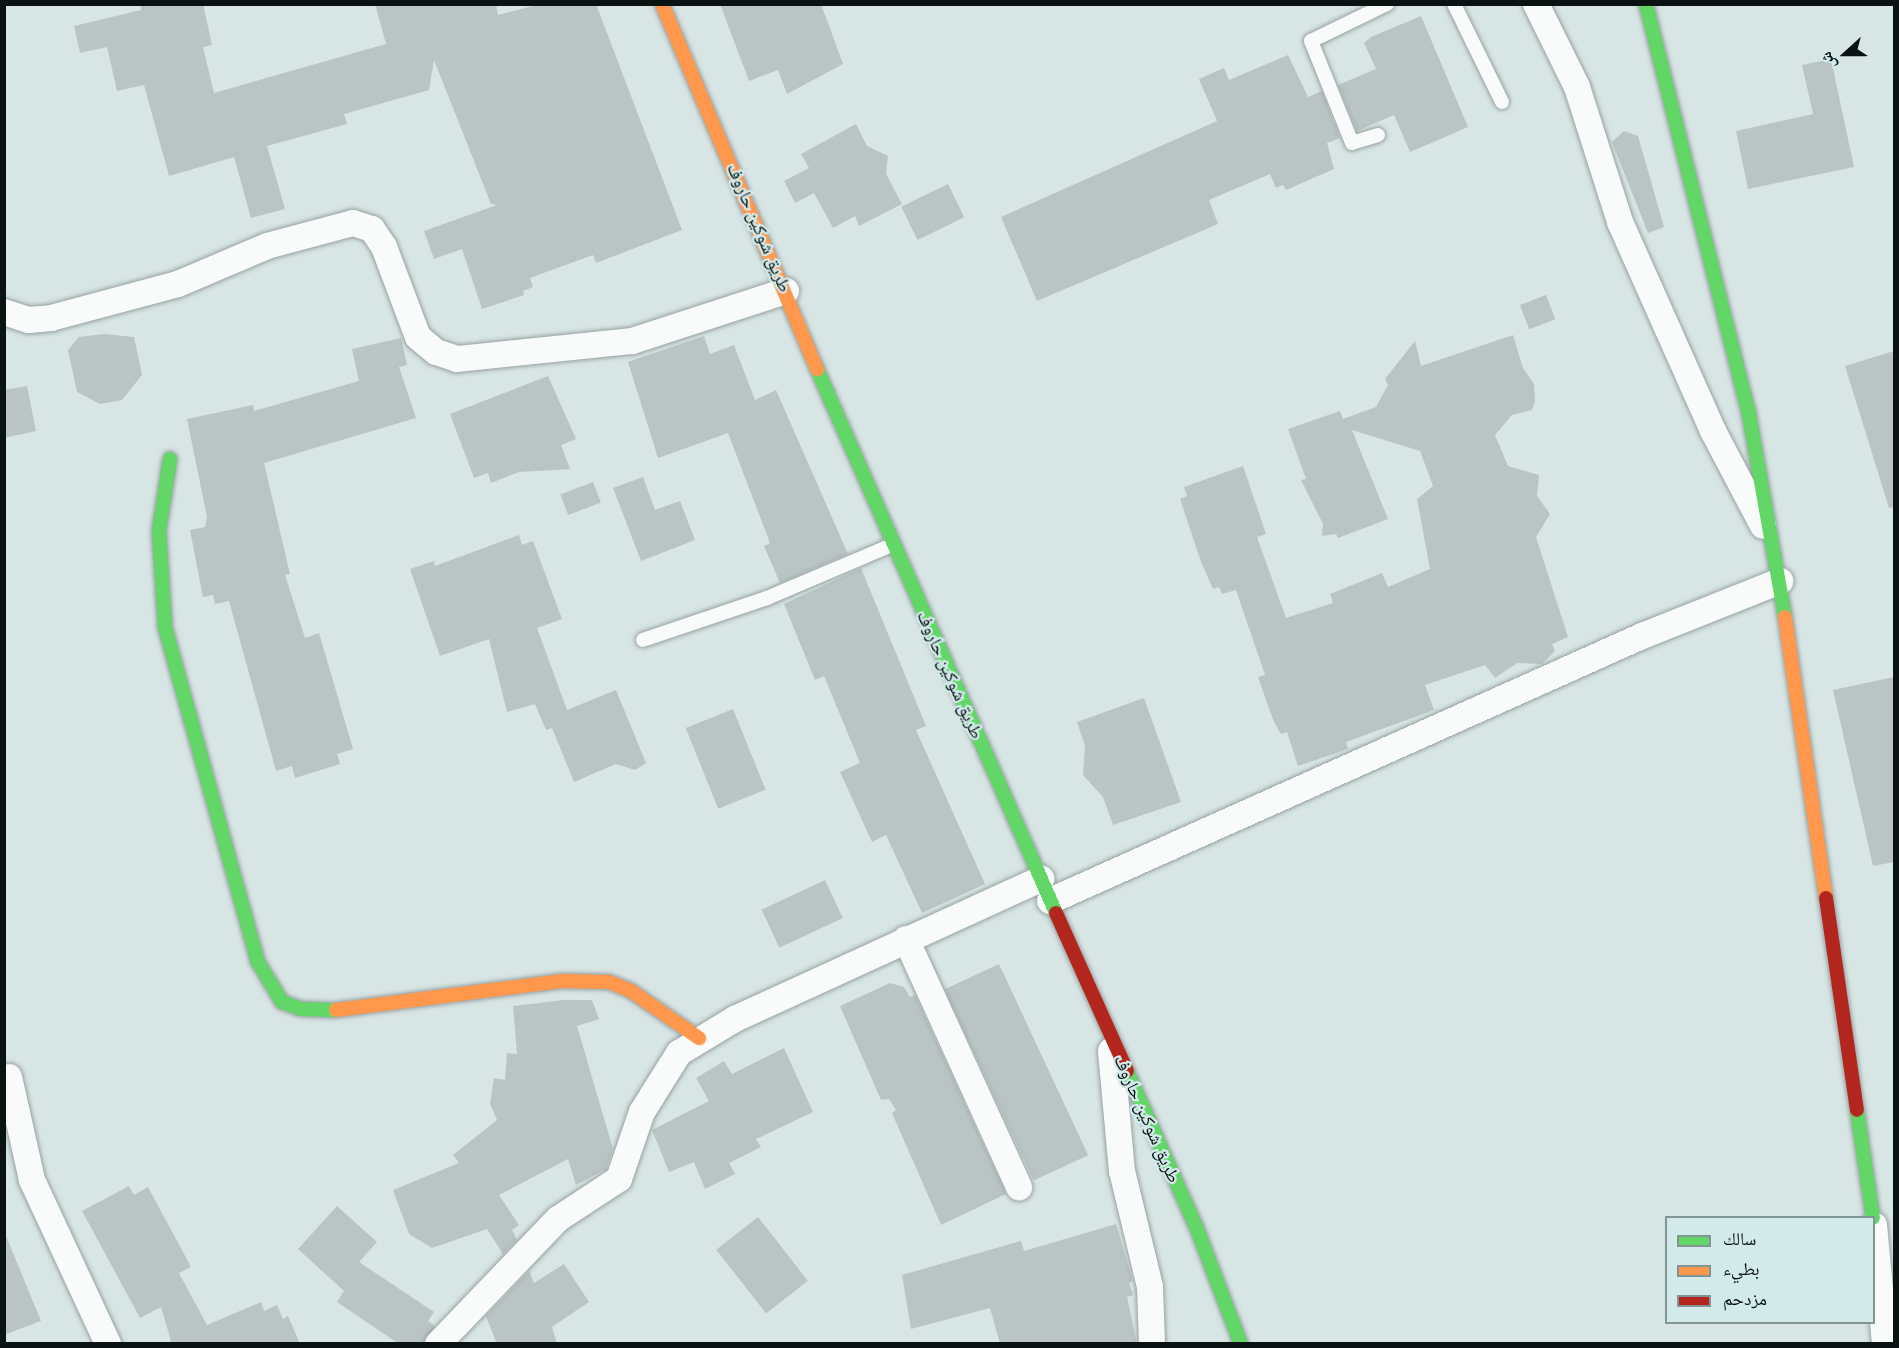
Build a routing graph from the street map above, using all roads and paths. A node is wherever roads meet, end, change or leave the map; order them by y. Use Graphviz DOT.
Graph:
graph roads {
  1 [pos="662,4"];
  2 [pos="1387,4"];
  3 [pos="1454,4"];
  4 [pos="1536,4"];
  5 [pos="1646,4"];
  6 [pos="1502,102"];
  7 [pos="1378,135"];
  8 [pos="786,291"];
  9 [pos="4,312"];
  10 [pos="170,459"];
  11 [pos="1773,544"];
  12 [pos="892,545"];
  13 [pos="1780,581"];
  14 [pos="642,640"];
  15 [pos="1046,890"];
  16 [pos="906,939"];
  17 [pos="1110,1037"];
  18 [pos="699,1038"];
  19 [pos="9,1077"];
  20 [pos="1019,1187"];
  21 [pos="1873,1216"];
  22 [pos="1875,1228"];
  23 [pos="1886,1264"];
  24 [pos="108,1344"];
  25 [pos="438,1344"];
  26 [pos="1152,1344"];
  27 [pos="1241,1344"];
  28 [pos="1885,1344"];
  1 -- 8 [label="street, طريق شوكين حاروف"];
  2 -- 7 [label="lane"];
  3 -- 6 [label="lane"];
  4 -- 11 [label="street"];
  5 -- 11 [label="street"];
  8 -- 9 [label="street"];
  8 -- 12 [label="street, طريق شوكين حاروف"];
  10 -- 18 [label="street"];
  11 -- 13 [label="street"];
  12 -- 14 [label="lane"];
  12 -- 15 [label="street, طريق شوكين حاروف"];
  13 -- 15 [label="street"];
  13 -- 21 [label="street"];
  15 -- 16 [label="street"];
  15 -- 17 [label="street, طريق شوكين حاروف"];
  16 -- 18 [label="street"];
  16 -- 20 [label="street"];
  17 -- 26 [label="street"];
  17 -- 27 [label="street, طريق شوكين حاروف"];
  18 -- 25 [label="street"];
  19 -- 24 [label="street"];
  22 -- 23 [label="street"];
  23 -- 28 [label="street"];
}
